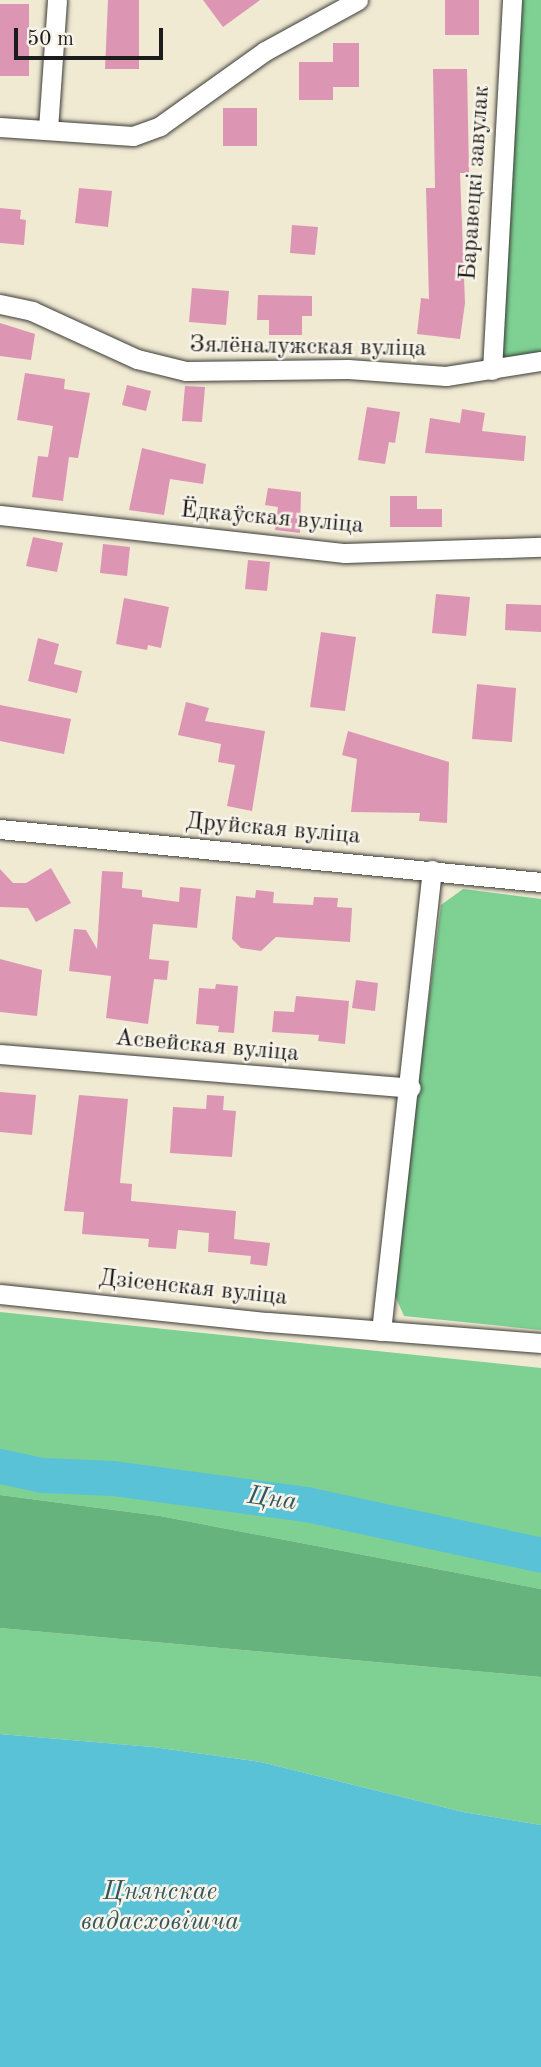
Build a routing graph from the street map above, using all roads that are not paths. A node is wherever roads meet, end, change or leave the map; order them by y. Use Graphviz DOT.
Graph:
graph roads {
  1 [pos="57,0"];
  2 [pos="358,0"];
  3 [pos="512,0"];
  4 [pos="0,127"];
  5 [pos="48,129"];
  6 [pos="0,304"];
  7 [pos="541,361"];
  8 [pos="492,370"];
  9 [pos="0,515"];
  10 [pos="541,547"];
  11 [pos="0,829"];
  12 [pos="432,870"];
  13 [pos="541,882"];
  14 [pos="0,1054"];
  15 [pos="411,1088"];
  16 [pos="0,1294"];
  17 [pos="381,1331"];
  18 [pos="541,1343"];
  1 -- 5 [label="street"];
  2 -- 5 [label="street"];
  3 -- 8 [label="street, Баравецкі завулак"];
  4 -- 5 [label="street"];
  6 -- 8 [label="street, Зялёналужская вуліца"];
  7 -- 8 [label="street, Зялёналужская вуліца"];
  9 -- 10 [label="street, Ёдкаўская вуліца"];
  11 -- 12 [label="street, Друйская вуліца"];
  12 -- 13 [label="street, Друйская вуліца"];
  12 -- 15 [label="street"];
  14 -- 15 [label="street, Асвейская вуліца"];
  15 -- 17 [label="street"];
  16 -- 17 [label="street, Дзісенская вуліца"];
  17 -- 18 [label="street, Дзісенская вуліца"];
}
